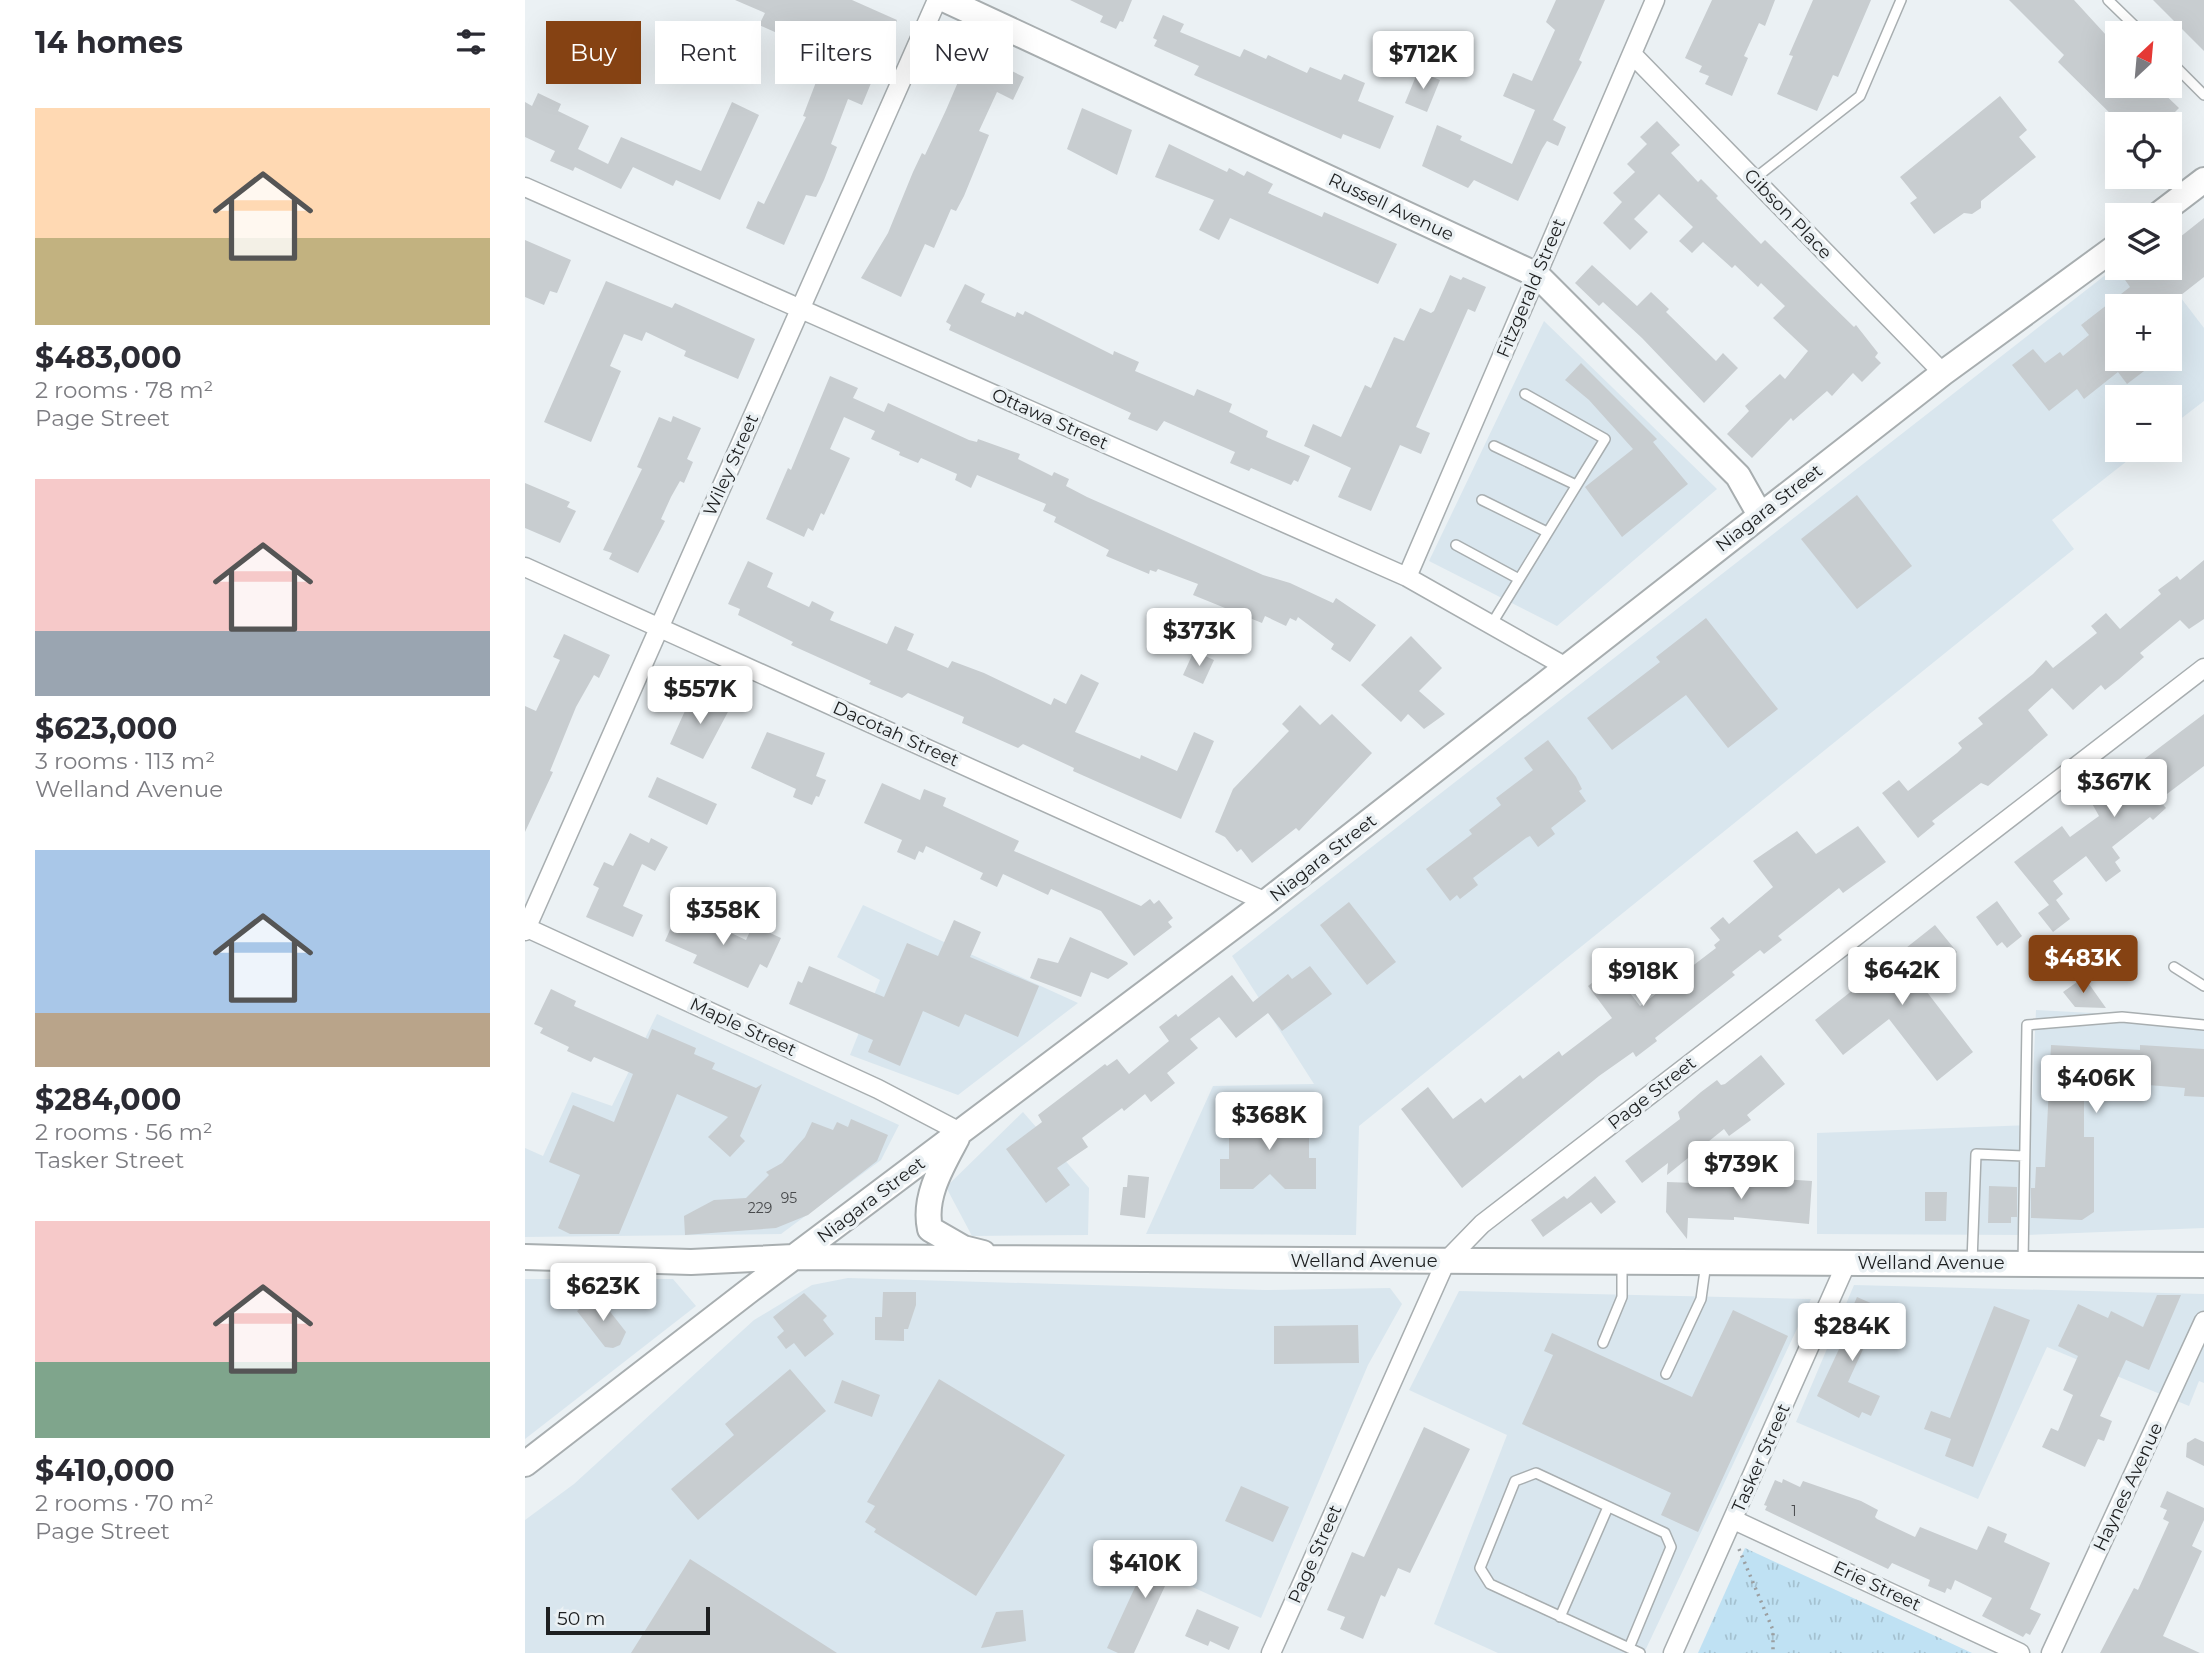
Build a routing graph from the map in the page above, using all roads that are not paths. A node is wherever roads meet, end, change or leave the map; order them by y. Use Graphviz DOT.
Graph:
graph roads {
  1 [pos="937,0"];
  2 [pos="946,0"];
  3 [pos="1655,0"];
  4 [pos="1902,0"];
  5 [pos="2108,0"];
  6 [pos="2130,21"];
  7 [pos="1632,54"];
  8 [pos="2182,73"];
  9 [pos="2204,95"];
  10 [pos="1754,179"];
  11 [pos="2204,180"];
  12 [pos="525,187"];
  13 [pos="2174,203"];
  14 [pos="2105,255"];
  15 [pos="1537,275"];
  16 [pos="800,309"];
  17 [pos="1943,373"];
  18 [pos="1525,394"];
  19 [pos="1494,446"];
  20 [pos="1576,485"];
  21 [pos="1482,500"];
  22 [pos="1760,515"];
  23 [pos="1547,533"];
  24 [pos="1456,545"];
  25 [pos="525,567"];
  26 [pos="1407,577"];
  27 [pos="1519,579"];
  28 [pos="1491,625"];
  29 [pos="659,627"];
  30 [pos="1566,667"];
  31 [pos="2204,668"];
  32 [pos="1266,902"];
  33 [pos="525,928"];
  34 [pos="2174,967"];
  35 [pos="2204,986"];
  36 [pos="2204,1026"];
  37 [pos="960,1132"];
  38 [pos="2024,1156"];
  39 [pos="525,1257"];
  40 [pos="794,1257"];
  41 [pos="1011,1260"];
  42 [pos="1446,1261"];
  43 [pos="1622,1261"];
  44 [pos="1707,1262"];
  45 [pos="1847,1262"];
  46 [pos="1972,1263"];
  47 [pos="2023,1263"];
  48 [pos="2204,1265"];
  49 [pos="2204,1321"];
  50 [pos="1603,1343"];
  51 [pos="1666,1374"];
  52 [pos="525,1464"];
  53 [pos="1608,1507"];
  54 [pos="1732,1524"];
  55 [pos="1560,1617"];
  56 [pos="1629,1648"];
  57 [pos="1271,1653"];
  58 [pos="1640,1653"];
  59 [pos="1673,1653"];
  60 [pos="2020,1653"];
  61 [pos="2051,1653"];
  1 -- 16 [label="street, Wiley Street"];
  2 -- 15 [label="main road, Russell Avenue"];
  3 -- 7 [label="street, Fitzgerald Street"];
  4 -- 10 [label="lane"];
  5 -- 6 [label="lane"];
  7 -- 10 [label="street, Gibson Place"];
  7 -- 15 [label="street, Fitzgerald Street"];
  8 -- 9 [label="lane"];
  10 -- 17 [label="street, Gibson Place"];
  11 -- 13 [label="main road"];
  12 -- 16 [label="street, Ottawa Street"];
  14 -- 17 [label="main road, Niagara Street"];
  15 -- 22 [label="main road, Russell Avenue"];
  15 -- 26 [label="street, Fitzgerald Street"];
  16 -- 26 [label="street, Ottawa Street"];
  16 -- 29 [label="street, Wiley Street"];
  17 -- 22 [label="main road, Niagara Street"];
  18 -- 20 [label="lane"];
  19 -- 20 [label="lane"];
  20 -- 23 [label="lane"];
  21 -- 23 [label="lane"];
  22 -- 30 [label="main road, Niagara Street"];
  23 -- 27 [label="lane"];
  24 -- 27 [label="lane"];
  25 -- 29 [label="street, Dacotah Street"];
  26 -- 28 [label="street, Ottawa Street"];
  27 -- 28 [label="lane"];
  28 -- 30 [label="street, Ottawa Street"];
  29 -- 32 [label="street, Dacotah Street"];
  29 -- 33 [label="street, Wiley Street"];
  30 -- 32 [label="main road, Niagara Street"];
  31 -- 42 [label="street, Page Street"];
  32 -- 37 [label="main road, Niagara Street"];
  33 -- 37 [label="street, Maple Street"];
  34 -- 35 [label="lane"];
  36 -- 38 [label="lane"];
  37 -- 40 [label="main road, Niagara Street"];
  37 -- 41 [label="main road"];
  38 -- 46 [label="lane"];
  38 -- 47 [label="lane"];
  39 -- 40 [label="main road, Welland Avenue"];
  40 -- 41 [label="main road, Welland Avenue"];
  40 -- 52 [label="main road, Niagara Street"];
  41 -- 42 [label="main road, Welland Avenue"];
  42 -- 43 [label="main road, Welland Avenue"];
  42 -- 57 [label="street, Page Street"];
  43 -- 44 [label="main road, Welland Avenue"];
  43 -- 50 [label="lane"];
  44 -- 45 [label="main road, Welland Avenue"];
  44 -- 51 [label="lane"];
  45 -- 46 [label="main road, Welland Avenue"];
  45 -- 54 [label="street, Tasker Street"];
  46 -- 47 [label="main road, Welland Avenue"];
  47 -- 48 [label="main road, Welland Avenue"];
  49 -- 61 [label="street, Haynes Avenue"];
  53 -- 55 [label="lane"];
  53 -- 55 [label="lane"];
  53 -- 56 [label="lane"];
  54 -- 59 [label="street, Tasker Street"];
  54 -- 60 [label="street, Erie Street"];
  55 -- 56 [label="lane"];
  56 -- 58 [label="lane"];
}
